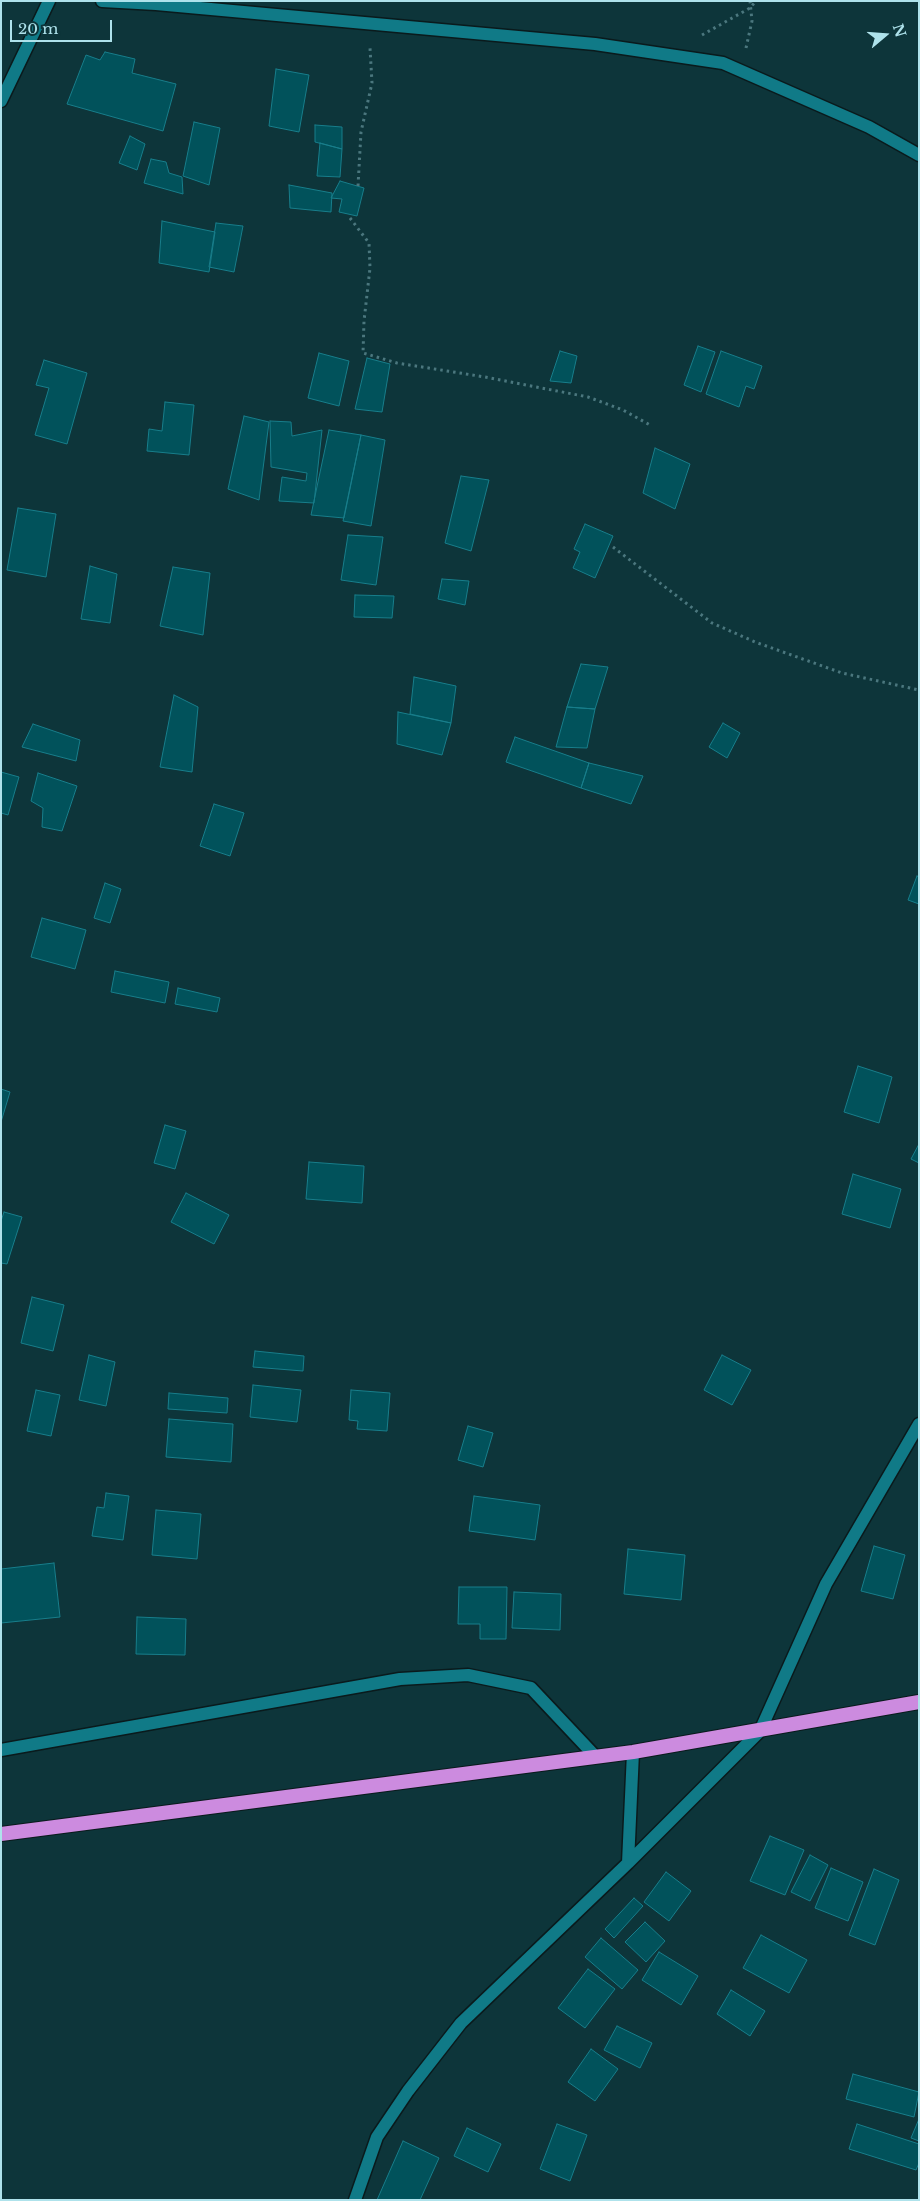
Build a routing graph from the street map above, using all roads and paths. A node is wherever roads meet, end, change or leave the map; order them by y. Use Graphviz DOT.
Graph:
graph roads {
  1 [pos="49,1"];
  2 [pos="102,1"];
  3 [pos="750,1"];
  4 [pos="756,1"];
  5 [pos="750,8"];
  6 [pos="370,24"];
  7 [pos="666,54"];
  8 [pos="734,68"];
  9 [pos="1,101"];
  10 [pos="919,155"];
  11 [pos="358,186"];
  12 [pos="350,218"];
  13 [pos="650,426"];
  14 [pos="613,547"];
  15 [pos="919,690"];
  16 [pos="919,1424"];
  17 [pos="919,1702"];
  18 [pos="760,1731"];
  19 [pos="1,1750"];
  20 [pos="633,1752"];
  21 [pos="595,1756"];
  22 [pos="1,1834"];
  23 [pos="628,1862"];
  24 [pos="355,2200"];
  1 -- 9 [label="street"];
  2 -- 6 [label="street"];
  3 -- 5 [label="path"];
  4 -- 5 [label="path"];
  5 -- 7 [label="path"];
  5 -- 8 [label="path"];
  6 -- 7 [label="street"];
  6 -- 11 [label="path"];
  7 -- 8 [label="street"];
  8 -- 10 [label="street"];
  12 -- 13 [label="path"];
  14 -- 15 [label="path"];
  16 -- 18 [label="street"];
  17 -- 18 [label="highway"];
  18 -- 20 [label="highway"];
  18 -- 23 [label="street"];
  19 -- 21 [label="street"];
  20 -- 21 [label="highway"];
  20 -- 23 [label="street"];
  21 -- 22 [label="highway"];
  23 -- 24 [label="street"];
}
